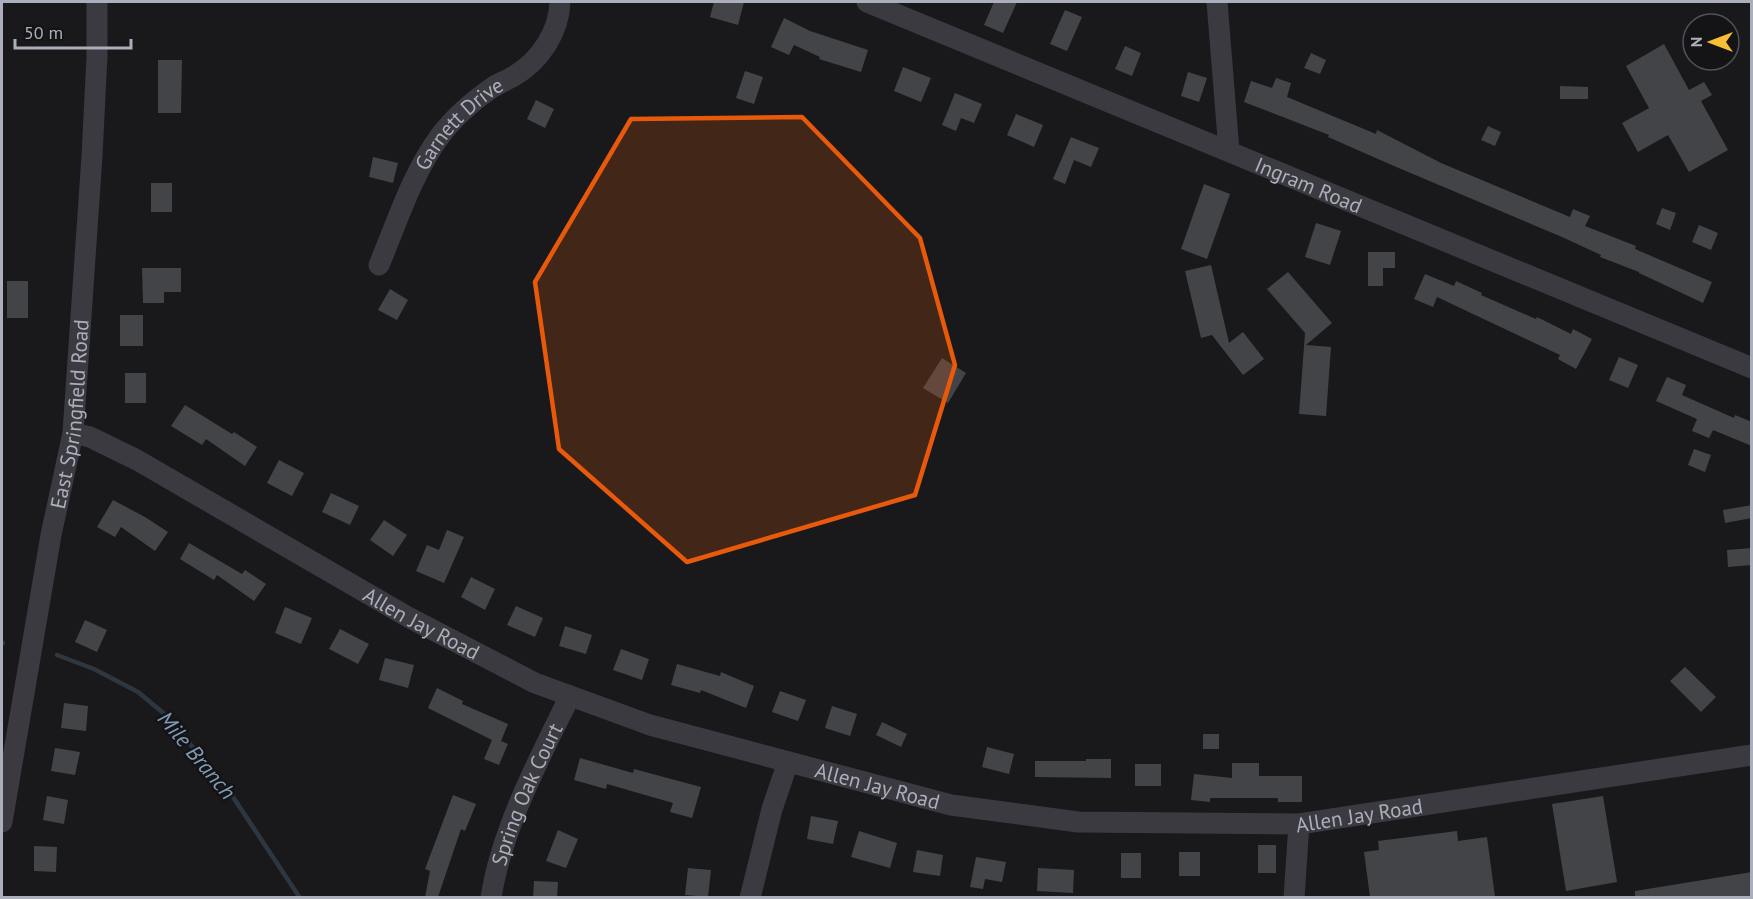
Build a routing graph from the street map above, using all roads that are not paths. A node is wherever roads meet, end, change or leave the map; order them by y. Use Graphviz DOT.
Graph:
graph roads {
  1 [pos="97,2"];
  2 [pos="560,2"];
  3 [pos="867,2"];
  4 [pos="1217,2"];
  5 [pos="1229,152"];
  6 [pos="379,265"];
  7 [pos="1752,368"];
  8 [pos="73,433"];
  9 [pos="570,696"];
  10 [pos="1752,755"];
  11 [pos="789,762"];
  12 [pos="2,822"];
  13 [pos="1299,824"];
  14 [pos="491,897"];
  15 [pos="750,897"];
  16 [pos="1294,897"];
  1 -- 8 [label="street, East Springfield Road"];
  2 -- 6 [label="street, Garnett Drive"];
  3 -- 5 [label="street, Ingram Road"];
  4 -- 5 [label="street"];
  5 -- 7 [label="street, Ingram Road"];
  8 -- 9 [label="street, Allen Jay Road"];
  8 -- 12 [label="street, East Springfield Road"];
  9 -- 11 [label="street, Allen Jay Road"];
  9 -- 14 [label="street, Spring Oak Court"];
  10 -- 13 [label="street, Allen Jay Road"];
  11 -- 13 [label="street, Allen Jay Road"];
  11 -- 15 [label="street"];
  13 -- 16 [label="street"];
}
